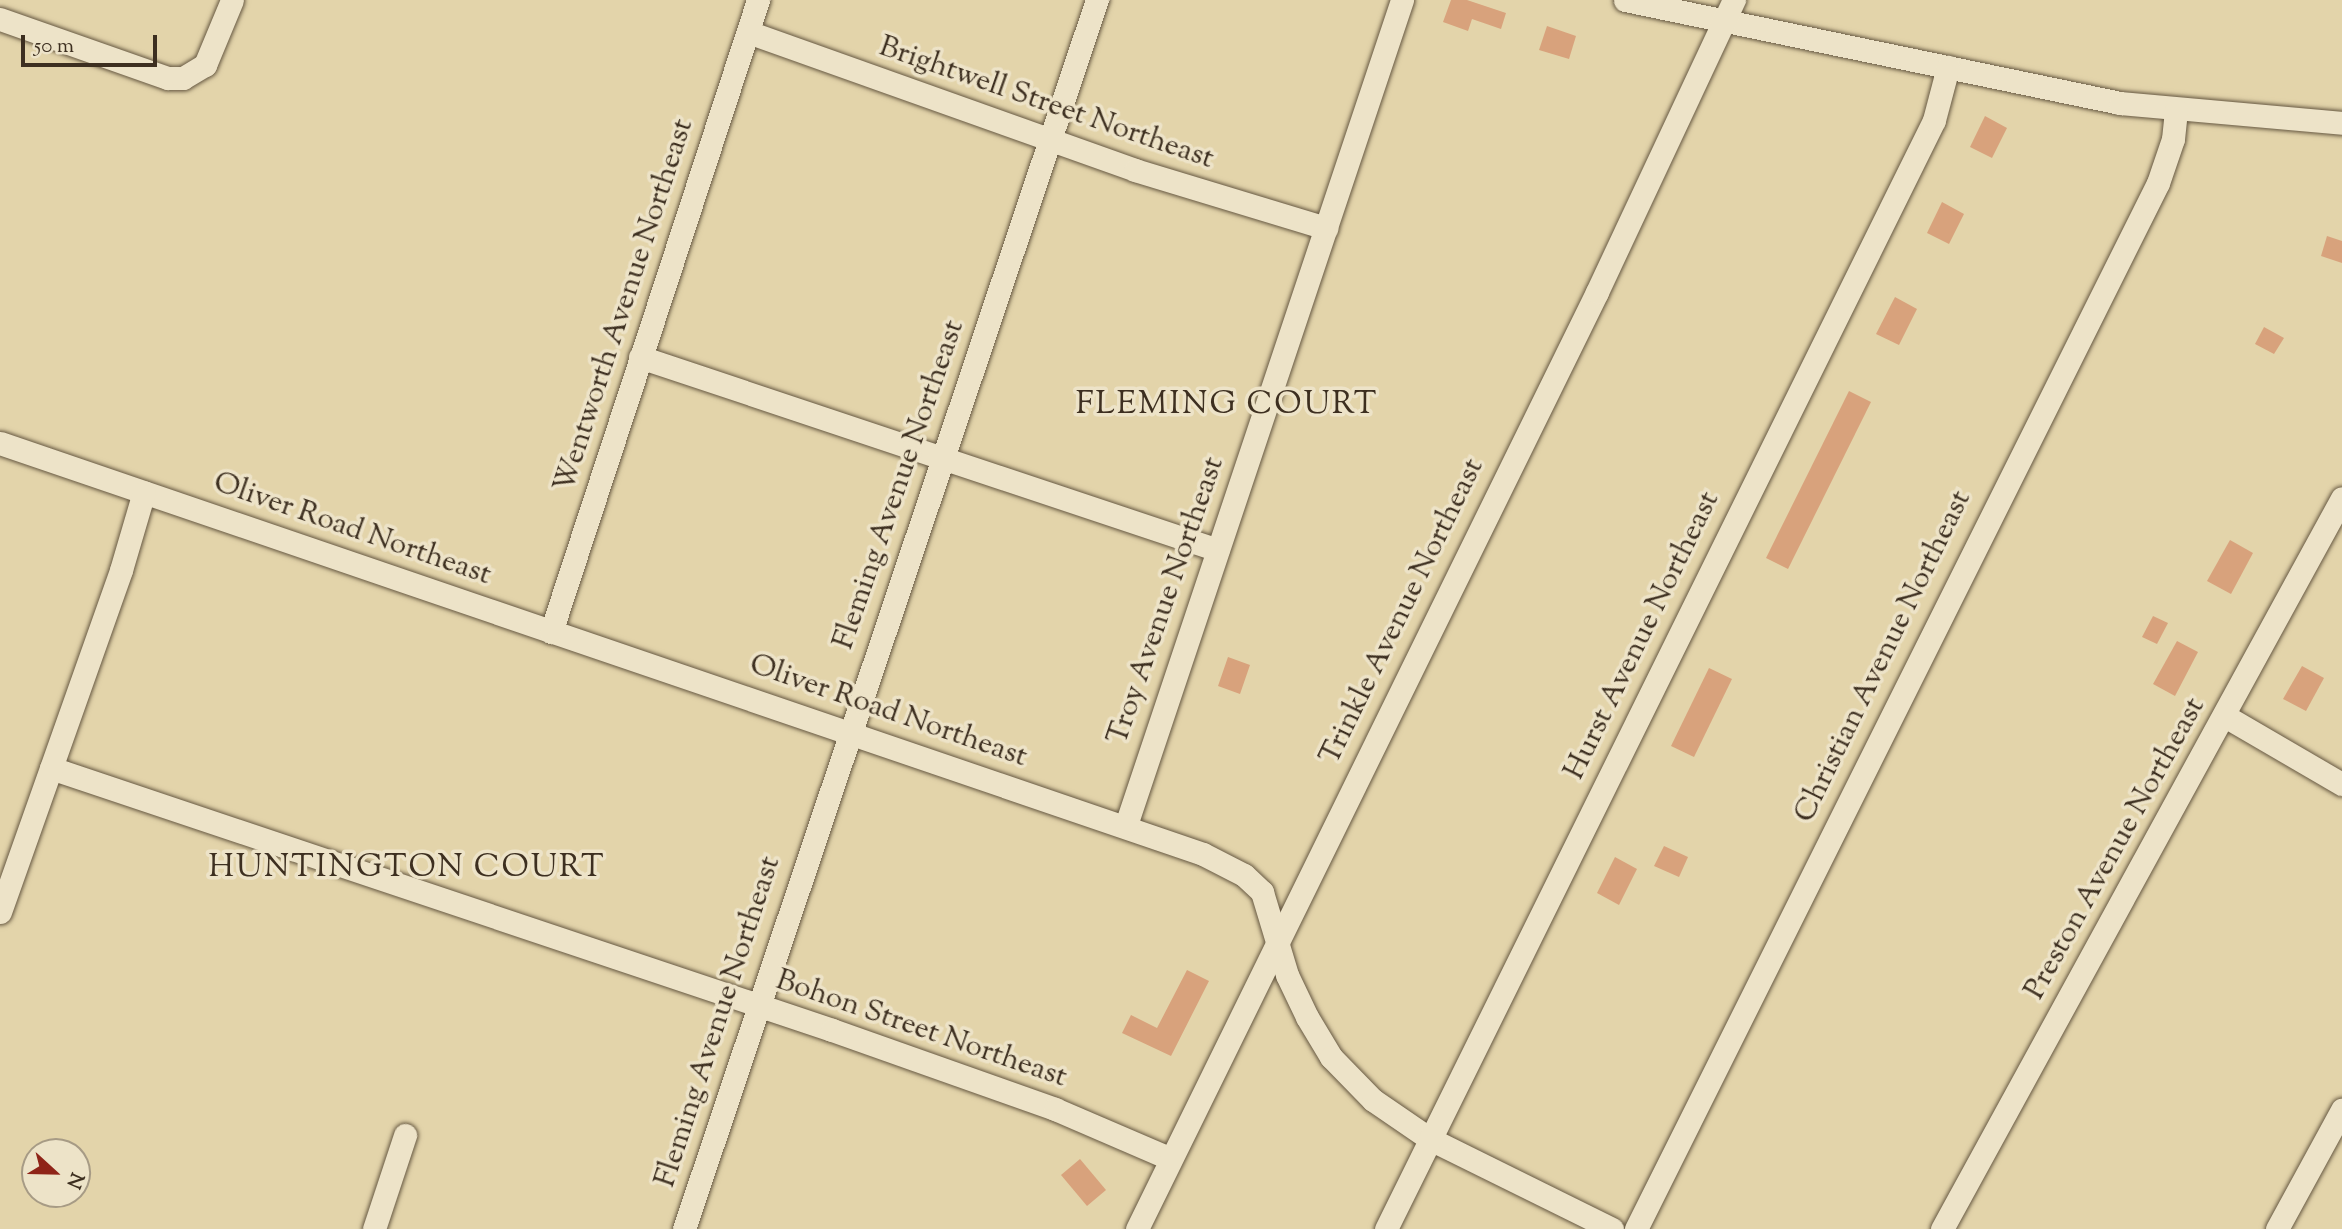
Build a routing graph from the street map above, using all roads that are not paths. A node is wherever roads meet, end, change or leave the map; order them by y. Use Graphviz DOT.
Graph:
graph roads {
  1 [pos="232,0"];
  2 [pos="758,0"];
  3 [pos="1097,0"];
  4 [pos="1402,0"];
  5 [pos="1625,0"];
  6 [pos="1734,0"];
  7 [pos="0,19"];
  8 [pos="1725,22"];
  9 [pos="748,32"];
  10 [pos="1948,67"];
  11 [pos="2176,110"];
  12 [pos="2342,123"];
  13 [pos="1050,137"];
  14 [pos="1326,228"];
  15 [pos="640,357"];
  16 [pos="0,443"];
  17 [pos="942,460"];
  18 [pos="144,492"];
  19 [pos="2342,498"];
  20 [pos="1218,550"];
  21 [pos="551,632"];
  22 [pos="2225,716"];
  23 [pos="851,732"];
  24 [pos="51,768"];
  25 [pos="2342,784"];
  26 [pos="1126,825"];
  27 [pos="0,912"];
  28 [pos="1277,942"];
  29 [pos="759,1007"];
  30 [pos="2342,1110"];
  31 [pos="405,1135"];
  32 [pos="1430,1139"];
  33 [pos="1171,1159"];
  34 [pos="373,1229"];
  35 [pos="684,1229"];
  36 [pos="1137,1229"];
  37 [pos="1386,1229"];
  38 [pos="1612,1229"];
  39 [pos="1636,1229"];
  40 [pos="1942,1229"];
  41 [pos="2277,1229"];
  1 -- 7 [label="street"];
  2 -- 9 [label="street, Wentworth Avenue Northeast"];
  3 -- 13 [label="street, Fleming Avenue Northeast"];
  4 -- 14 [label="street, Troy Avenue Northeast"];
  5 -- 8 [label="street"];
  6 -- 8 [label="street, Trinkle Avenue Northeast"];
  8 -- 10 [label="street"];
  8 -- 28 [label="street, Trinkle Avenue Northeast"];
  9 -- 13 [label="street, Brightwell Street Northeast"];
  9 -- 15 [label="street, Wentworth Avenue Northeast"];
  10 -- 11 [label="street"];
  10 -- 32 [label="street, Hurst Avenue Northeast"];
  11 -- 12 [label="street"];
  11 -- 39 [label="street, Christian Avenue Northeast"];
  13 -- 14 [label="street, Brightwell Street Northeast"];
  13 -- 17 [label="street, Fleming Avenue Northeast"];
  14 -- 20 [label="street, Troy Avenue Northeast"];
  15 -- 17 [label="street"];
  15 -- 21 [label="street, Wentworth Avenue Northeast"];
  16 -- 18 [label="street, Oliver Road Northeast"];
  17 -- 20 [label="street"];
  17 -- 23 [label="street, Fleming Avenue Northeast"];
  18 -- 21 [label="street, Oliver Road Northeast"];
  18 -- 24 [label="street"];
  19 -- 22 [label="street, Preston Avenue Northeast"];
  20 -- 26 [label="street, Troy Avenue Northeast"];
  21 -- 23 [label="street, Oliver Road Northeast"];
  22 -- 25 [label="street"];
  22 -- 40 [label="street, Preston Avenue Northeast"];
  23 -- 26 [label="street, Oliver Road Northeast"];
  23 -- 29 [label="street, Fleming Avenue Northeast"];
  24 -- 27 [label="street"];
  24 -- 29 [label="street, Bohon Street Northeast"];
  26 -- 28 [label="street, Oliver Road Northeast"];
  28 -- 32 [label="street, Oliver Road Northeast"];
  28 -- 33 [label="street, Trinkle Avenue Northeast"];
  29 -- 33 [label="street, Bohon Street Northeast"];
  29 -- 35 [label="street, Fleming Avenue Northeast"];
  30 -- 41 [label="street"];
  31 -- 34 [label="street"];
  32 -- 37 [label="street, Hurst Avenue Northeast"];
  32 -- 38 [label="street, Oliver Road Northeast"];
  33 -- 36 [label="street, Trinkle Avenue Northeast"];
}
